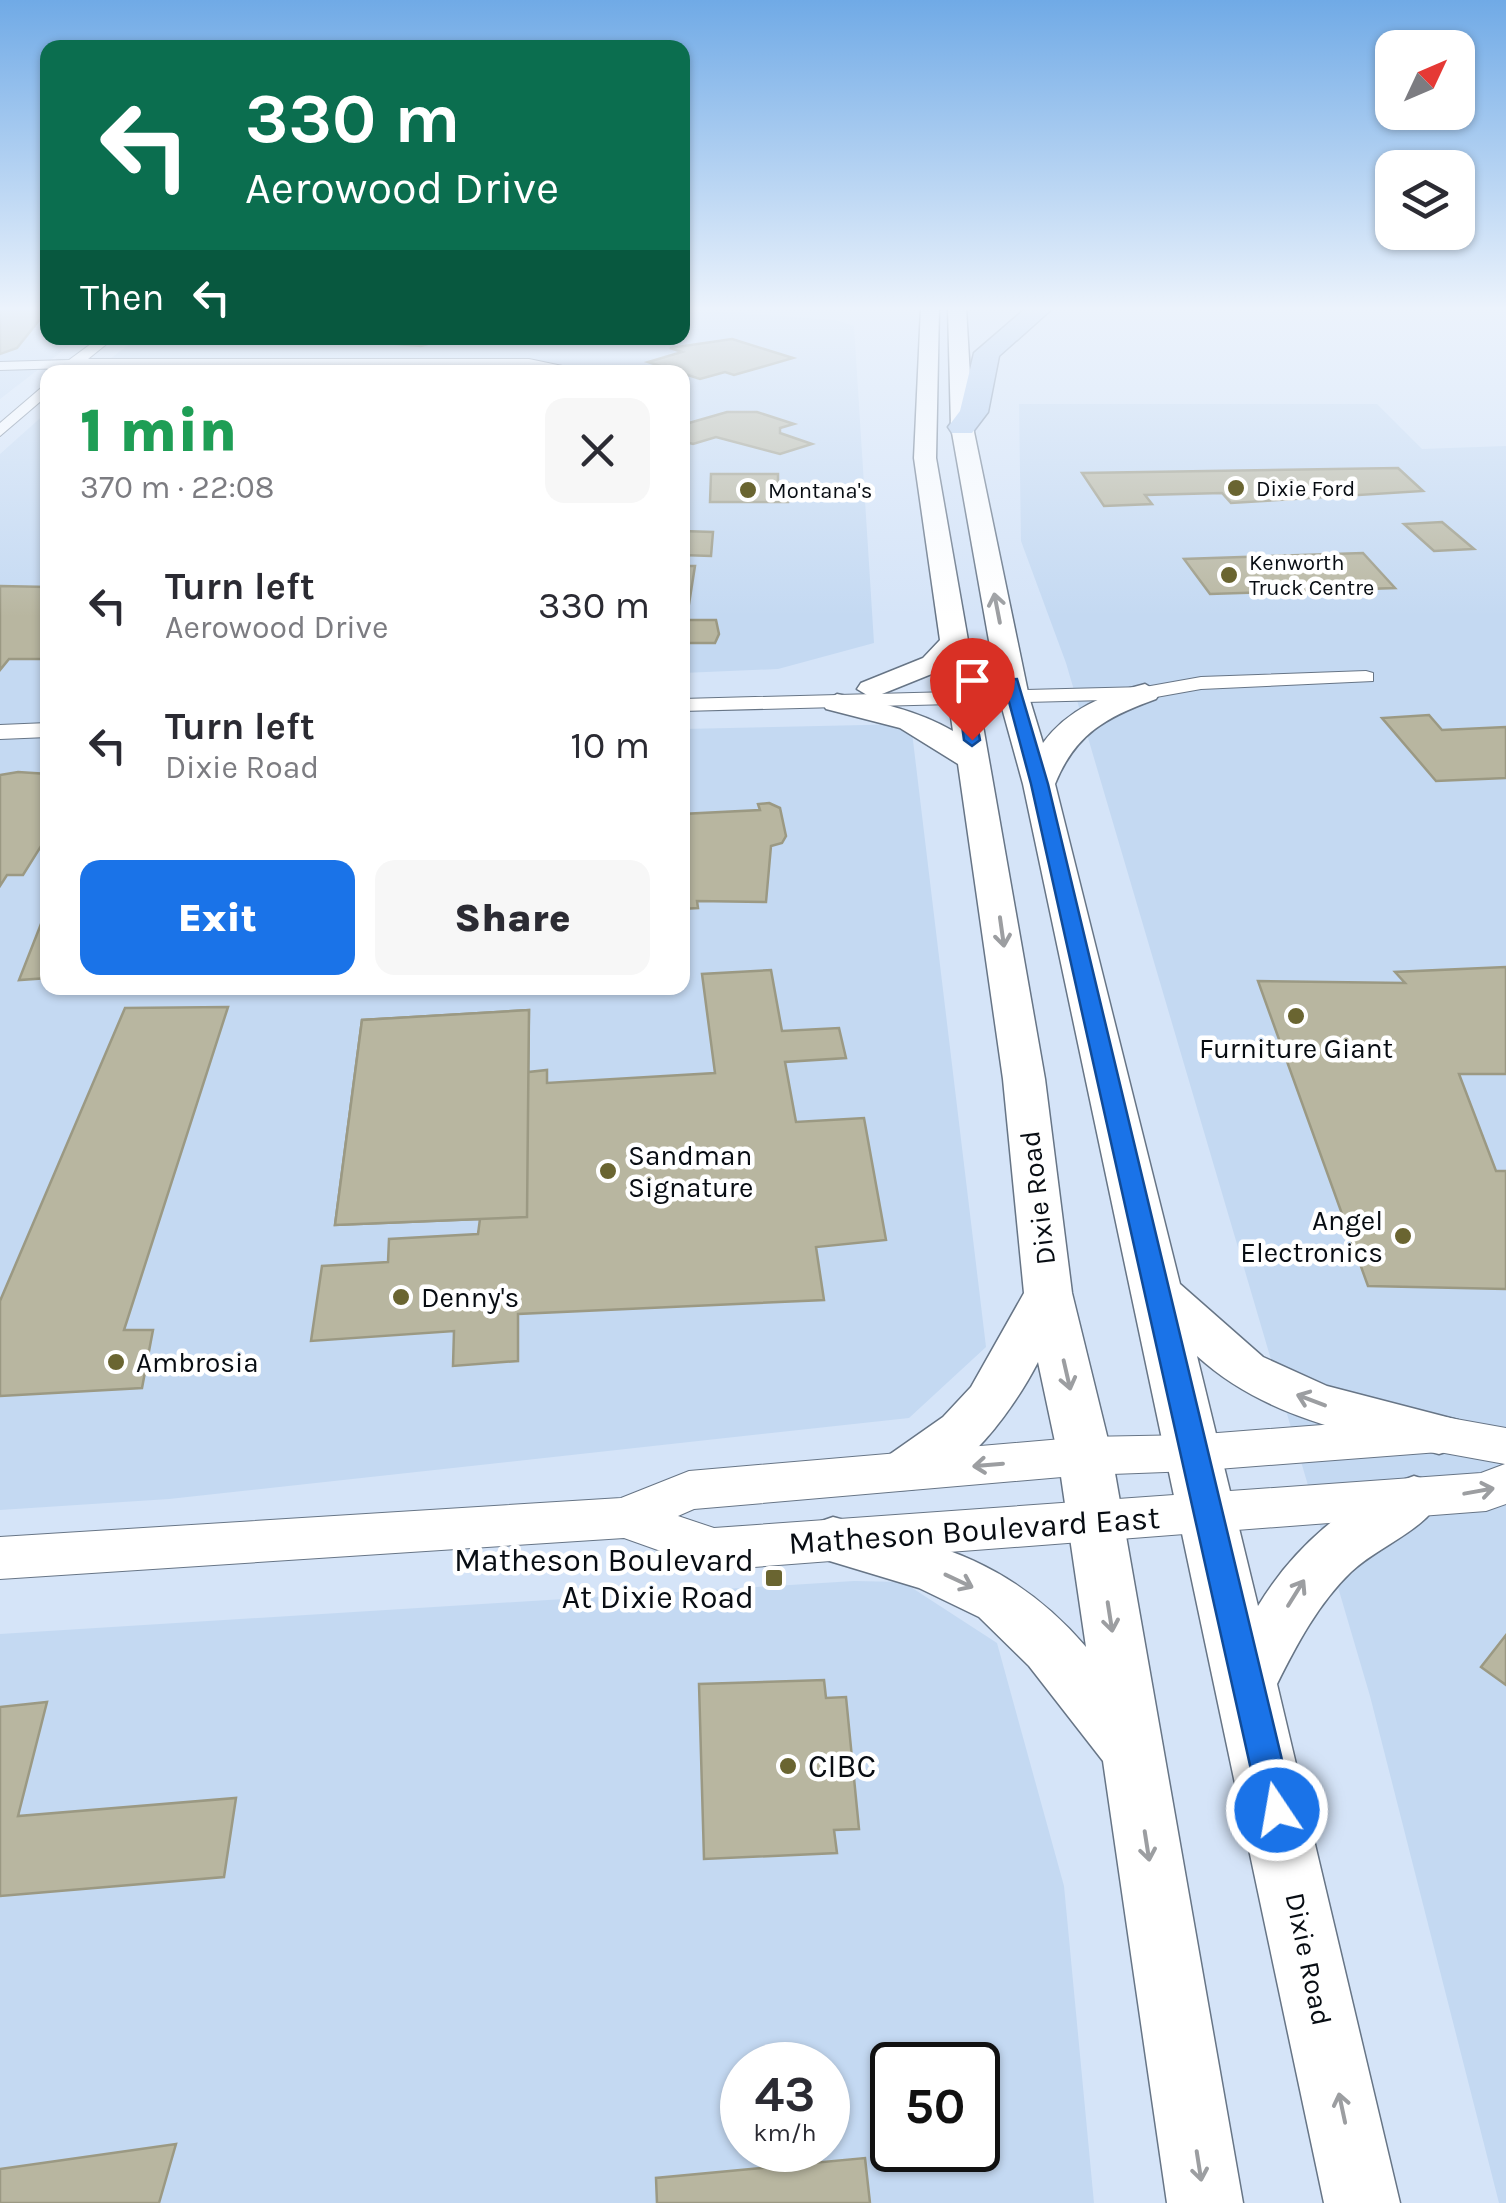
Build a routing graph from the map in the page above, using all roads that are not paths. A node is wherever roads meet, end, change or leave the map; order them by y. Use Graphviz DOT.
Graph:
graph roads {
  1 [pos="21,411"];
  2 [pos="927,411"];
  3 [pos="961,411"];
  4 [pos="974,411"];
  5 [pos="962,427"];
  6 [pos="0,430"];
  7 [pos="956,640"];
  8 [pos="1366,677"];
  9 [pos="1201,683"];
  10 [pos="872,689"];
  11 [pos="1013,689"];
  12 [pos="963,691"];
  13 [pos="1145,693"];
  14 [pos="769,700"];
  15 [pos="837,702"];
  16 [pos="690,705"];
  17 [pos="40,730"];
  18 [pos="0,732"];
  19 [pos="976,762"];
  20 [pos="1040,784"];
  21 [pos="1155,1290"];
  22 [pos="1048,1294"];
  23 [pos="1439,1434"];
  24 [pos="1506,1446"];
  25 [pos="1192,1453"];
  26 [pos="1086,1456"];
  27 [pos="905,1472"];
  28 [pos="1506,1483"];
  29 [pos="1414,1498"];
  30 [pos="1208,1514"];
  31 [pos="625,1518"];
  32 [pos="1095,1521"];
  33 [pos="833,1540"];
  34 [pos="0,1558"];
  35 [pos="1249,1679"];
  36 [pos="1132,1749"];
  37 [pos="1205,2203"];
  38 [pos="1362,2203"];
  1 -- 6 [label="street"];
  2 -- 7 [label="main road, Dixie Road"];
  3 -- 5 [label="main road, Dixie Road"];
  4 -- 5 [label="highway"];
  11 -- 5 [label="main road, Dixie Road, one-way"];
  7 -- 10 [label="main road"];
  7 -- 12 [label="main road, Dixie Road"];
  8 -- 9 [label="street"];
  9 -- 11 [label="street"];
  9 -- 13 [label="street"];
  10 -- 12 [label="street"];
  10 -- 14 [label="street"];
  11 -- 12 [label="street"];
  11 -- 13 [label="street"];
  11 -- 20 [label="main road, Dixie Road"];
  12 -- 15 [label="street"];
  12 -- 19 [label="main road, Dixie Road"];
  13 -- 20 [label="main road"];
  14 -- 15 [label="street"];
  14 -- 16 [label="street"];
  15 -- 19 [label="main road"];
  17 -- 18 [label="street"];
  19 -- 22 [label="main road, Dixie Road, one-way"];
  20 -- 21 [label="main road, Dixie Road"];
  23 -- 21 [label="main road, one-way"];
  21 -- 25 [label="main road, Dixie Road"];
  22 -- 26 [label="main road, Dixie Road, one-way"];
  22 -- 27 [label="main road"];
  23 -- 24 [label="street, Matheson Boulevard East"];
  23 -- 25 [label="street, Matheson Boulevard East"];
  25 -- 26 [label="street, Matheson Boulevard East"];
  25 -- 30 [label="main road, Dixie Road"];
  26 -- 27 [label="street, Matheson Boulevard East, one-way"];
  26 -- 32 [label="main road, Dixie Road"];
  27 -- 31 [label="street, Matheson Boulevard East"];
  29 -- 28 [label="street, Matheson Boulevard East, one-way"];
  29 -- 30 [label="street, Matheson Boulevard East"];
  35 -- 29 [label="main road, one-way"];
  30 -- 32 [label="street, Matheson Boulevard East"];
  30 -- 35 [label="main road, Dixie Road"];
  31 -- 33 [label="street, Matheson Boulevard East"];
  31 -- 34 [label="street, Matheson Boulevard East"];
  32 -- 33 [label="street, Matheson Boulevard East"];
  32 -- 36 [label="main road, Dixie Road, one-way"];
  33 -- 36 [label="main road, one-way"];
  38 -- 35 [label="main road, Dixie Road, one-way"];
  36 -- 37 [label="main road, Dixie Road, one-way"];
}
